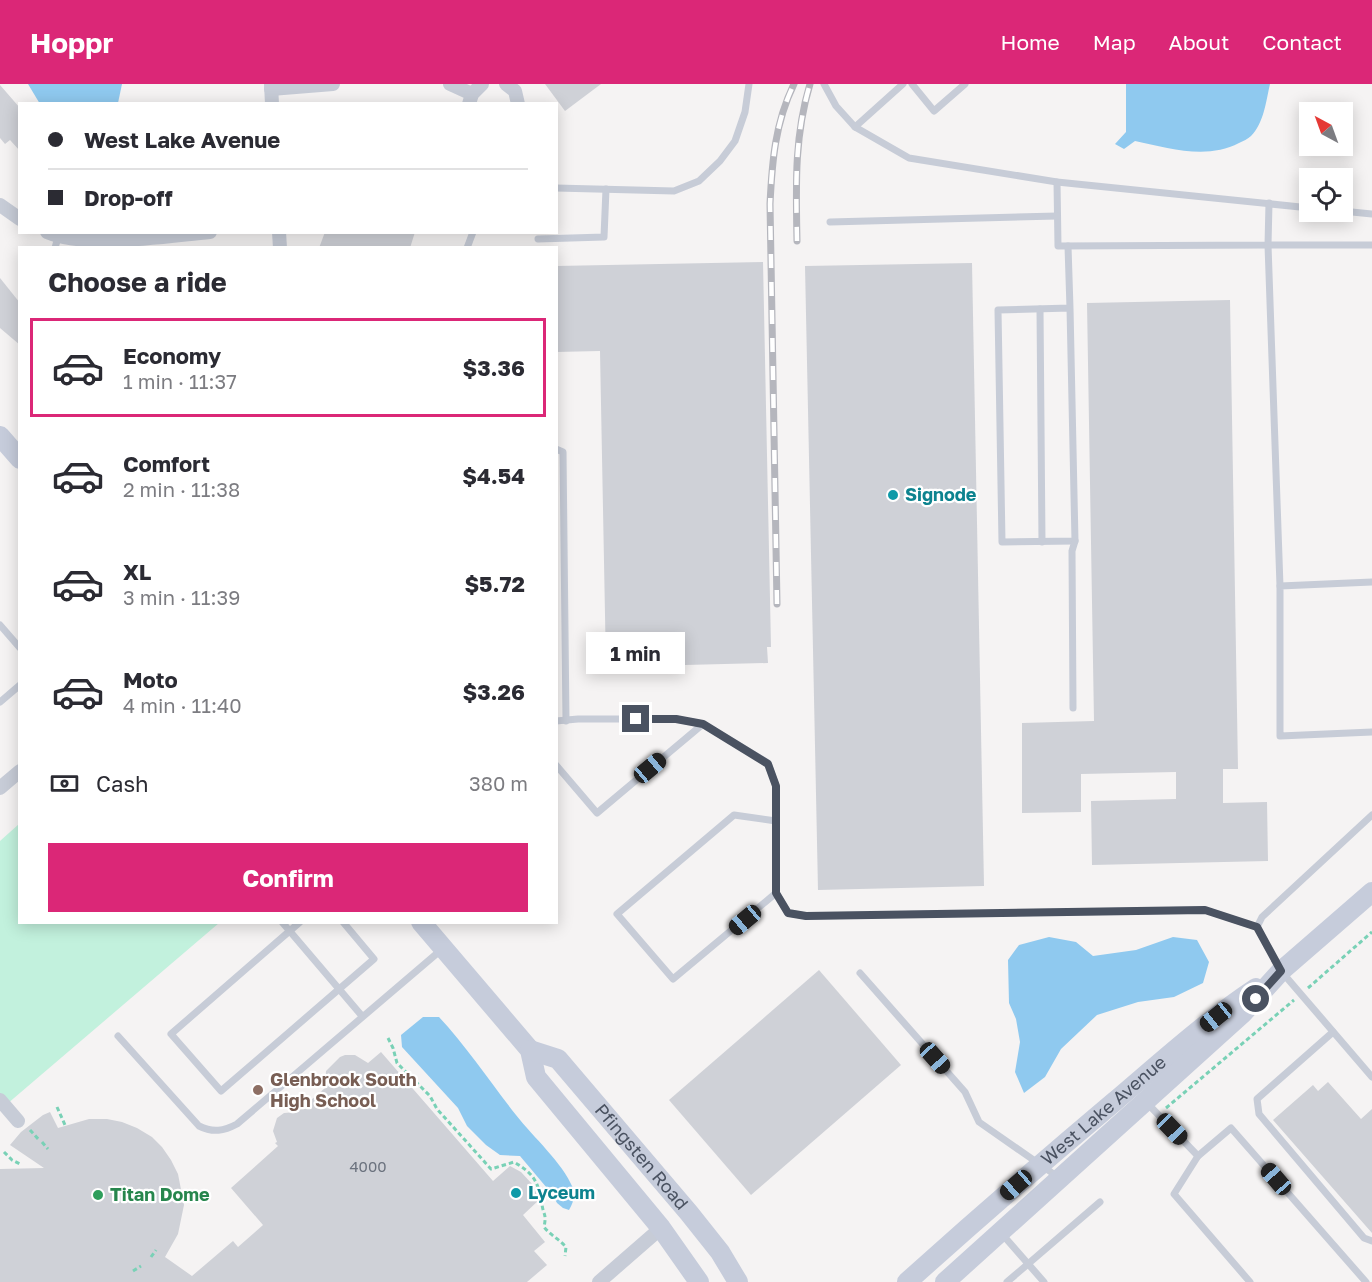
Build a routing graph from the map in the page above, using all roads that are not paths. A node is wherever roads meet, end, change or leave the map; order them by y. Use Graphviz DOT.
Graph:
graph roads {
  1 [pos="333,84"];
  2 [pos="450,84"];
  3 [pos="506,84"];
  4 [pos="749,84"];
  5 [pos="824,84"];
  6 [pos="903,84"];
  7 [pos="912,84"];
  8 [pos="964,84"];
  9 [pos="271,86"];
  10 [pos="474,94"];
  11 [pos="272,102"];
  12 [pos="518,102"];
  13 [pos="855,127"];
  14 [pos="1057,182"];
  15 [pos="558,188"];
  16 [pos="606,189"];
  17 [pos="1269,204"];
  18 [pos="0,205"];
  19 [pos="1299,207"];
  20 [pos="1353,212"];
  21 [pos="1372,214"];
  22 [pos="1057,216"];
  23 [pos="18,218"];
  24 [pos="830,222"];
  25 [pos="192,234"];
  26 [pos="54,239"];
  27 [pos="538,239"];
  28 [pos="101,244"];
  29 [pos="1269,244"];
  30 [pos="1372,245"];
  31 [pos="1068,246"];
  32 [pos="1070,308"];
  33 [pos="1040,309"];
  34 [pos="0,436"];
  35 [pos="560,451"];
  36 [pos="18,457"];
  37 [pos="1075,541"];
  38 [pos="1042,542"];
  39 [pos="1372,582"];
  40 [pos="1280,586"];
  41 [pos="0,625"];
  42 [pos="18,646"];
  43 [pos="18,687"];
  44 [pos="0,702"];
  45 [pos="1073,708"];
  46 [pos="566,721"];
  47 [pos="558,722"];
  48 [pos="703,724"];
  49 [pos="1372,732"];
  50 [pos="558,767"];
  51 [pos="18,773"];
  52 [pos="0,788"];
  53 [pos="1372,815"];
  54 [pos="776,821"];
  55 [pos="1372,892"];
  56 [pos="776,893"];
  57 [pos="283,924"];
  58 [pos="298,924"];
  59 [pos="345,924"];
  60 [pos="423,924"];
  61 [pos="1257,927"];
  62 [pos="289,932"];
  63 [pos="443,949"];
  64 [pos="1281,971"];
  65 [pos="860,973"];
  66 [pos="339,989"];
  67 [pos="362,1016"];
  68 [pos="1333,1032"];
  69 [pos="118,1036"];
  70 [pos="530,1050"];
  71 [pos="1371,1074"];
  72 [pos="0,1100"];
  73 [pos="1152,1108"];
  74 [pos="18,1121"];
  75 [pos="1198,1156"];
  76 [pos="1041,1164"];
  77 [pos="1060,1178"];
  78 [pos="1100,1202"];
  79 [pos="661,1228"];
  80 [pos="1000,1232"];
  81 [pos="1372,1241"];
  82 [pos="1028,1263"];
  83 [pos="599,1282"];
  84 [pos="699,1282"];
  85 [pos="738,1282"];
  86 [pos="907,1282"];
  87 [pos="945,1282"];
  88 [pos="1007,1282"];
  89 [pos="1044,1282"];
  90 [pos="1250,1282"];
  91 [pos="1366,1282"];
  1 -- 9 [label="street"];
  2 -- 10 [label="street"];
  3 -- 12 [label="street"];
  4 -- 16 [label="lane"];
  5 -- 13 [label="lane"];
  6 -- 13 [label="lane"];
  7 -- 8 [label="lane"];
  9 -- 11 [label="street"];
  13 -- 14 [label="lane"];
  14 -- 17 [label="lane"];
  14 -- 22 [label="lane"];
  15 -- 16 [label="lane"];
  16 -- 27 [label="lane"];
  17 -- 19 [label="lane"];
  17 -- 29 [label="lane"];
  18 -- 23 [label="street"];
  20 -- 21 [label="lane"];
  22 -- 24 [label="lane"];
  22 -- 31 [label="lane"];
  25 -- 28 [label="street"];
  26 -- 28 [label="street"];
  29 -- 30 [label="lane"];
  29 -- 31 [label="lane"];
  29 -- 40 [label="lane"];
  31 -- 32 [label="lane"];
  32 -- 33 [label="lane"];
  32 -- 37 [label="lane"];
  33 -- 38 [label="lane"];
  33 -- 38 [label="lane"];
  34 -- 36 [label="street"];
  35 -- 46 [label="lane"];
  37 -- 38 [label="lane"];
  37 -- 45 [label="lane"];
  39 -- 40 [label="lane"];
  40 -- 49 [label="lane"];
  41 -- 42 [label="lane"];
  43 -- 44 [label="lane"];
  46 -- 47 [label="lane"];
  46 -- 48 [label="lane"];
  48 -- 50 [label="lane"];
  48 -- 54 [label="lane"];
  51 -- 52 [label="street"];
  53 -- 61 [label="lane"];
  54 -- 56 [label="lane"];
  54 -- 56 [label="lane"];
  55 -- 64 [label="street, West Lake Avenue"];
  56 -- 61 [label="lane"];
  57 -- 62 [label="lane"];
  58 -- 62 [label="lane"];
  59 -- 66 [label="lane"];
  60 -- 63 [label="street, Pfingsten Road"];
  61 -- 64 [label="lane"];
  62 -- 66 [label="lane"];
  62 -- 66 [label="lane"];
  63 -- 67 [label="lane"];
  63 -- 70 [label="street, Pfingsten Road"];
  64 -- 68 [label="lane"];
  64 -- 73 [label="street, West Lake Avenue"];
  64 -- 76 [label="street, West Lake Avenue"];
  65 -- 76 [label="lane"];
  66 -- 67 [label="lane"];
  67 -- 69 [label="lane"];
  68 -- 71 [label="lane"];
  68 -- 81 [label="lane"];
  70 -- 79 [label="street, Pfingsten Road"];
  70 -- 85 [label="street, Pfingsten Road"];
  72 -- 74 [label="street"];
  73 -- 75 [label="lane"];
  73 -- 77 [label="street, West Lake Avenue"];
  75 -- 90 [label="lane"];
  75 -- 91 [label="lane"];
  76 -- 77 [label="lane"];
  76 -- 86 [label="street, West Lake Avenue"];
  77 -- 80 [label="street, West Lake Avenue"];
  78 -- 82 [label="lane"];
  79 -- 83 [label="street"];
  79 -- 84 [label="street, Pfingsten Road"];
  80 -- 82 [label="lane"];
  80 -- 87 [label="street, West Lake Avenue"];
  82 -- 88 [label="lane"];
  82 -- 89 [label="lane"];
}
